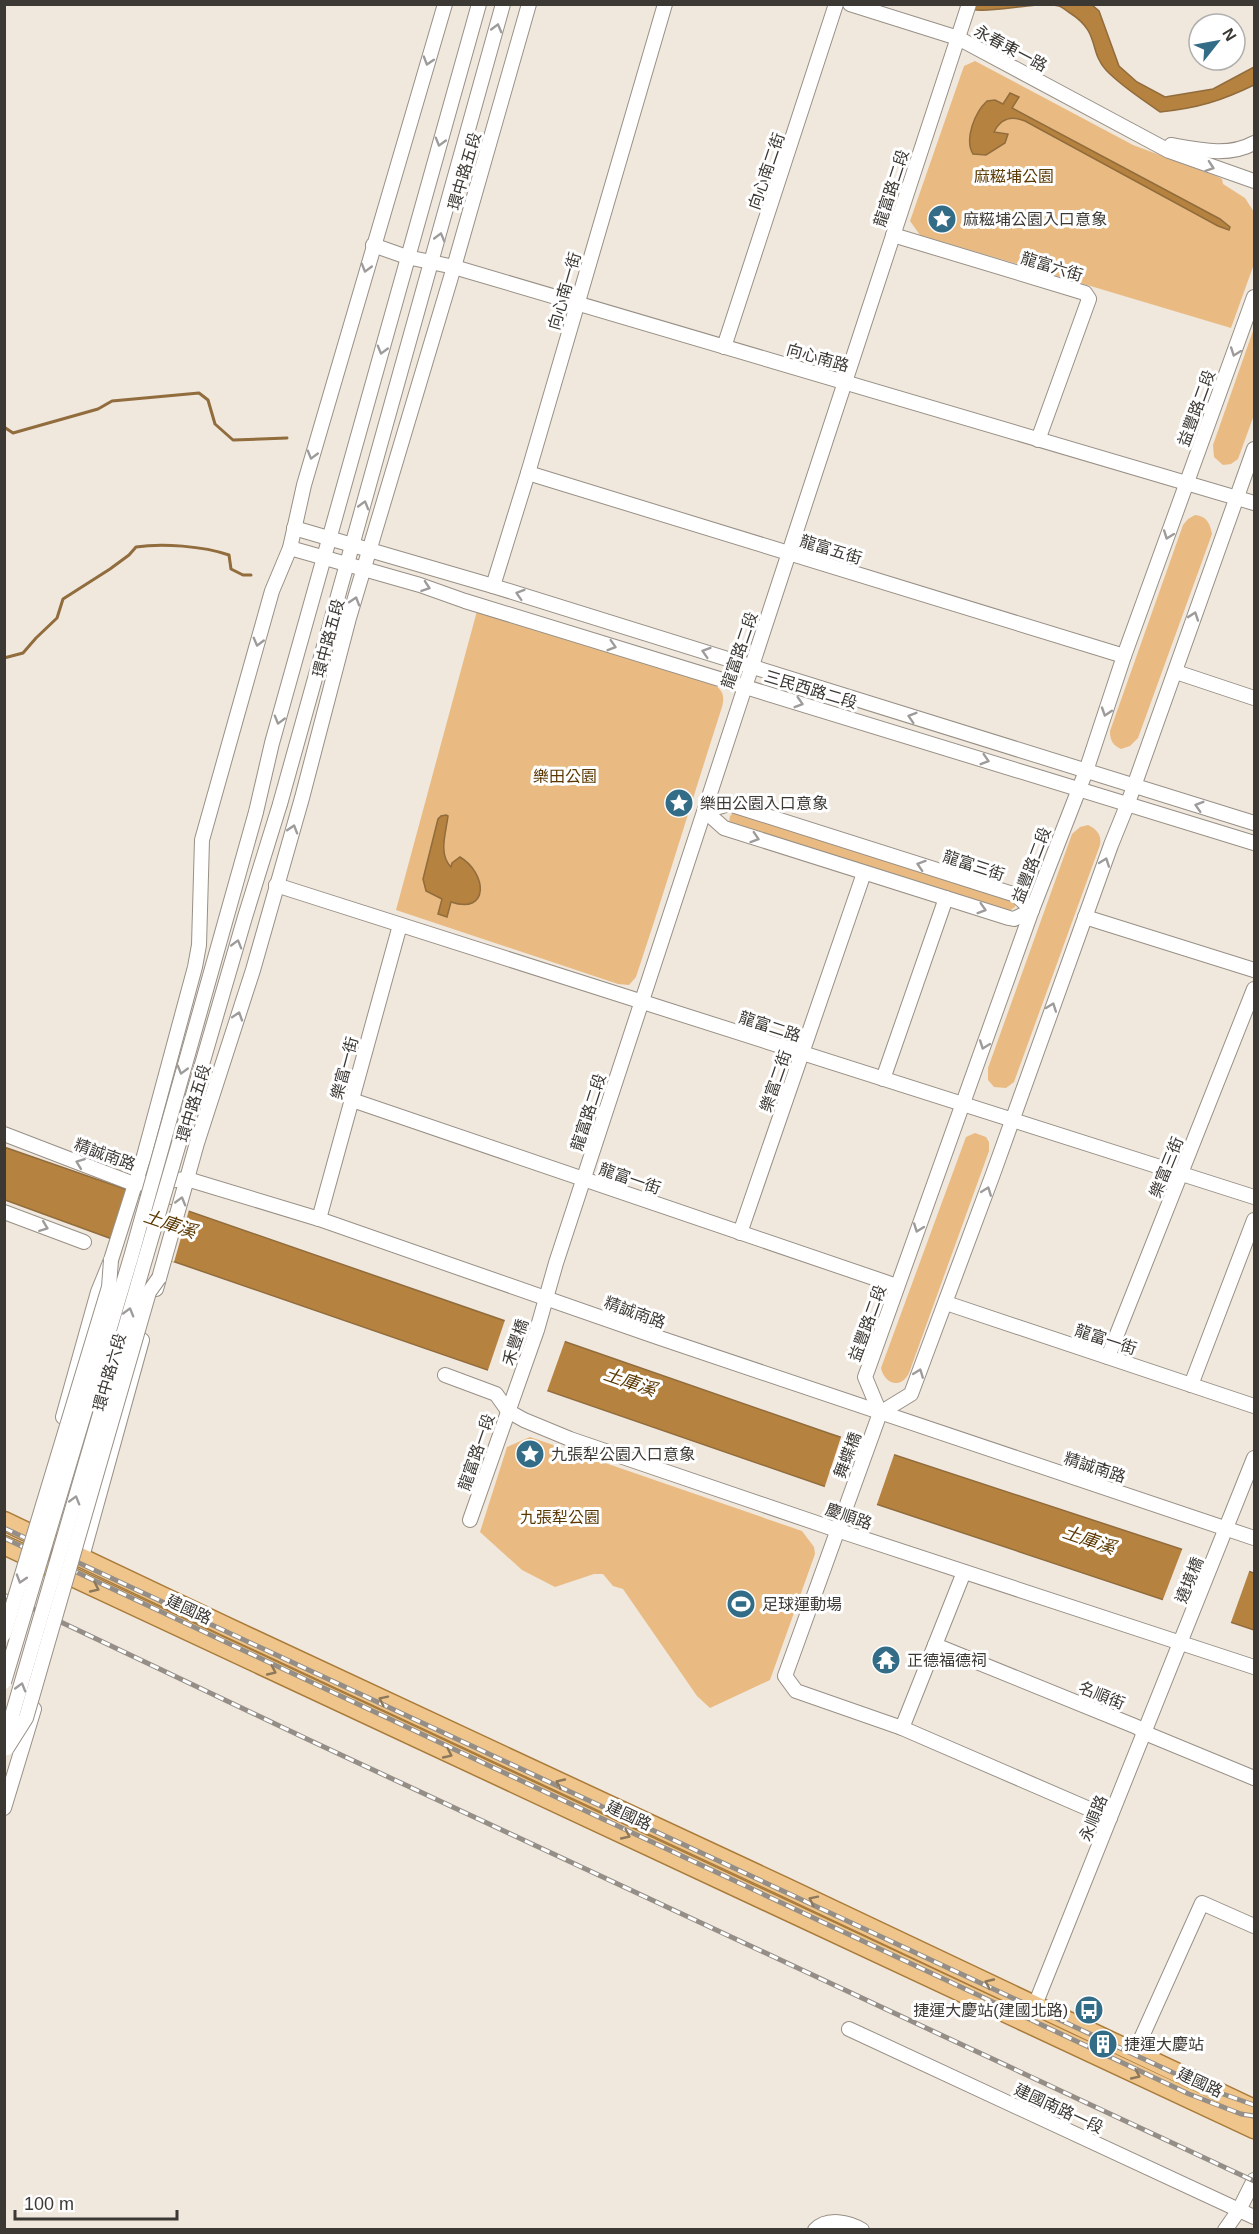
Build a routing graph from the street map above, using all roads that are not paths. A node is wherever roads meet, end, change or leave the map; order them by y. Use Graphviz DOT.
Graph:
graph roads {
  1 [pos="445,4"];
  2 [pos="479,4"];
  3 [pos="503,4"];
  4 [pos="528,4"];
  5 [pos="665,4"];
  6 [pos="836,4"];
  7 [pos="850,4"];
  8 [pos="967,8"];
  9 [pos="958,38"];
  10 [pos="1149,141"];
  11 [pos="1254,143"];
  12 [pos="1234,175"];
  13 [pos="1254,181"];
  14 [pos="1254,189"];
  15 [pos="893,235"];
  16 [pos="373,246"];
  17 [pos="407,257"];
  18 [pos="432,264"];
  19 [pos="454,267"];
  20 [pos="1254,297"];
  21 [pos="577,304"];
  22 [pos="724,347"];
  23 [pos="845,382"];
  24 [pos="1038,440"];
  25 [pos="1254,449"];
  26 [pos="528,473"];
  27 [pos="1187,482"];
  28 [pos="1237,498"];
  29 [pos="1254,503"];
  30 [pos="294,528"];
  31 [pos="329,538"];
  32 [pos="352,545"];
  33 [pos="290,548"];
  34 [pos="370,550"];
  35 [pos="789,554"];
  36 [pos="324,558"];
  37 [pos="347,564"];
  38 [pos="364,569"];
  39 [pos="493,586"];
  40 [pos="1124,656"];
  41 [pos="751,666"];
  42 [pos="1176,672"];
  43 [pos="744,687"];
  44 [pos="1254,698"];
  45 [pos="1086,771"];
  46 [pos="1134,786"];
  47 [pos="1079,789"];
  48 [pos="1128,803"];
  49 [pos="705,811"];
  50 [pos="1254,823"];
  51 [pos="1254,843"];
  52 [pos="864,873"];
  53 [pos="276,885"];
  54 [pos="946,898"];
  55 [pos="1032,910"];
  56 [pos="1085,917"];
  57 [pos="400,925"];
  58 [pos="1254,970"];
  59 [pos="1254,989"];
  60 [pos="641,1002"];
  61 [pos="802,1054"];
  62 [pos="883,1079"];
  63 [pos="352,1100"];
  64 [pos="963,1103"];
  65 [pos="1012,1119"];
  66 [pos="4,1134"];
  67 [pos="1181,1173"];
  68 [pos="187,1179"];
  69 [pos="583,1179"];
  70 [pos="134,1184"];
  71 [pos="1254,1197"];
  72 [pos="4,1212"];
  73 [pos="319,1219"];
  74 [pos="1254,1220"];
  75 [pos="740,1233"];
  76 [pos="84,1242"];
  77 [pos="111,1260"];
  78 [pos="159,1278"];
  79 [pos="897,1286"];
  80 [pos="546,1298"];
  81 [pos="946,1303"];
  82 [pos="1108,1357"];
  83 [pos="445,1375"];
  84 [pos="1191,1385"];
  85 [pos="514,1396"];
  86 [pos="1254,1406"];
  87 [pos="508,1411"];
  88 [pos="880,1413"];
  89 [pos="1254,1458"];
  90 [pos="470,1520"];
  91 [pos="4,1521"];
  92 [pos="1227,1528"];
  93 [pos="837,1530"];
  94 [pos="30,1532"];
  95 [pos="1254,1538"];
  96 [pos="4,1545"];
  97 [pos="82,1557"];
  98 [pos="964,1572"];
  99 [pos="4,1628"];
  100 [pos="4,1634"];
  101 [pos="1181,1643"];
  102 [pos="935,1646"];
  103 [pos="1254,1667"];
  104 [pos="4,1682"];
  105 [pos="902,1728"];
  106 [pos="1145,1732"];
  107 [pos="4,1743"];
  108 [pos="4,1752"];
  109 [pos="1254,1778"];
  110 [pos="4,1808"];
  111 [pos="1110,1818"];
  112 [pos="1254,1926"];
  113 [pos="1035,2005"];
  114 [pos="849,2029"];
  115 [pos="1135,2052"];
  116 [pos="1254,2109"];
  117 [pos="1254,2129"];
  118 [pos="1254,2180"];
  119 [pos="1239,2210"];
  120 [pos="1254,2217"];
  121 [pos="815,2229"];
  122 [pos="862,2229"];
  123 [pos="1225,2229"];
  1 -- 16 [label="street, 環中路五段, one-way"];
  2 -- 17 [label="street, 環中路五段, one-way"];
  18 -- 3 [label="street, 環中路五段, one-way"];
  4 -- 19 [label="street, 環中路五段"];
  5 -- 21 [label="street, 向心南一街"];
  6 -- 22 [label="street, 向心南二街"];
  7 -- 9 [label="street, 永春東一路"];
  8 -- 9 [label="street, 龍富路二段"];
  9 -- 10 [label="street, 永春東一路"];
  9 -- 15 [label="street, 龍富路二段"];
  10 -- 11 [label="street, 永春東一路"];
  10 -- 12 [label="street, 永春東一路, one-way"];
  12 -- 13 [label="street, 永春東一路"];
  12 -- 14 [label="street"];
  15 -- 23 [label="street, 龍富路二段"];
  15 -- 24 [label="street, 龍富六街"];
  16 -- 17 [label="street, 向心南路"];
  16 -- 30 [label="street, 環中路五段, one-way"];
  17 -- 18 [label="street, 向心南路"];
  17 -- 31 [label="street, 環中路五段, one-way"];
  18 -- 19 [label="street, 向心南路"];
  32 -- 18 [label="street, 環中路五段, one-way"];
  19 -- 21 [label="street, 向心南路"];
  19 -- 34 [label="street, 環中路五段"];
  20 -- 27 [label="street, 益豐路二段, one-way"];
  21 -- 22 [label="street, 向心南路"];
  21 -- 26 [label="street, 向心南一街"];
  22 -- 23 [label="street, 向心南路"];
  23 -- 24 [label="street, 向心南路"];
  23 -- 35 [label="street, 龍富路二段"];
  24 -- 27 [label="street, 向心南路"];
  25 -- 28 [label="street"];
  26 -- 35 [label="street, 龍富五街"];
  26 -- 39 [label="street, 向心南一街"];
  27 -- 28 [label="street, 向心南路"];
  27 -- 40 [label="street, 益豐路二段, one-way"];
  28 -- 29 [label="street, 向心南路"];
  42 -- 28 [label="street, one-way"];
  30 -- 31 [label="street, 三民西路二段"];
  30 -- 33 [label="street, 環中路五段"];
  31 -- 32 [label="street, 三民西路二段"];
  31 -- 36 [label="street, 環中路五段"];
  32 -- 34 [label="street, 三民西路二段"];
  32 -- 37 [label="street, 環中路五段"];
  33 -- 36 [label="street, 三民西路二段"];
  33 -- 70 [label="street, 環中路五段, one-way"];
  34 -- 38 [label="street, 環中路五段"];
  34 -- 39 [label="street, 三民西路二段"];
  35 -- 40 [label="street, 龍富五街"];
  35 -- 41 [label="street, 龍富路二段"];
  36 -- 37 [label="street, 三民西路二段"];
  36 -- 104 [label="street, 環中路五段, one-way, bridge"];
  37 -- 38 [label="street, 三民西路二段"];
  107 -- 37 [label="street, 環中路五段, one-way, bridge"];
  38 -- 43 [label="street, 三民西路二段, one-way"];
  53 -- 38 [label="street, 環中路五段, one-way"];
  41 -- 39 [label="street, 三民西路二段, one-way"];
  40 -- 45 [label="street, 益豐路二段, one-way"];
  41 -- 43 [label="street, 龍富路二段"];
  45 -- 41 [label="street, 三民西路二段, one-way"];
  42 -- 44 [label="street"];
  42 -- 46 [label="street"];
  43 -- 47 [label="street, 三民西路二段, one-way"];
  43 -- 49 [label="street, 龍富路二段"];
  45 -- 46 [label="street, 三民西路二段"];
  45 -- 47 [label="street, 益豐路二段"];
  46 -- 48 [label="street"];
  50 -- 46 [label="street, 三民西路二段, one-way"];
  47 -- 48 [label="street, 三民西路二段"];
  47 -- 55 [label="street, 益豐路二段"];
  48 -- 51 [label="street, 三民西路二段"];
  56 -- 48 [label="street, one-way"];
  49 -- 52 [label="street, one-way"];
  55 -- 49 [label="street, 龍富三街, one-way"];
  49 -- 60 [label="street, 龍富路二段"];
  52 -- 54 [label="street"];
  52 -- 61 [label="street, 樂富二街"];
  53 -- 57 [label="street, 龍富二路"];
  68 -- 53 [label="street, 環中路五段, one-way"];
  54 -- 55 [label="street, one-way"];
  54 -- 62 [label="street"];
  55 -- 64 [label="street, 益豐路二段, one-way"];
  56 -- 58 [label="street"];
  65 -- 56 [label="street, one-way"];
  57 -- 60 [label="street, 龍富二路"];
  57 -- 63 [label="street, 樂富一街"];
  59 -- 67 [label="street, 樂富三街"];
  60 -- 61 [label="street, 龍富二路"];
  60 -- 69 [label="street, 龍富路二段"];
  61 -- 62 [label="street, 龍富二路"];
  61 -- 75 [label="street, 樂富二街"];
  62 -- 64 [label="street, 龍富二路"];
  63 -- 69 [label="street, 龍富一街"];
  63 -- 73 [label="street, 樂富一街"];
  64 -- 65 [label="street, 龍富二路"];
  64 -- 79 [label="street, 益豐路二段, one-way"];
  65 -- 67 [label="street, 龍富二路"];
  81 -- 65 [label="street, one-way"];
  70 -- 66 [label="street, 精誠南路, one-way"];
  67 -- 71 [label="street, 龍富二路"];
  67 -- 82 [label="street, 樂富三街"];
  68 -- 70 [label="street, 精誠南路"];
  68 -- 73 [label="street, 精誠南路"];
  78 -- 68 [label="street, 環中路五段, one-way"];
  69 -- 75 [label="street, 龍富一街"];
  69 -- 80 [label="street, 龍富路二段"];
  70 -- 77 [label="street, 環中路五段"];
  72 -- 76 [label="street, one-way"];
  73 -- 80 [label="street, 精誠南路"];
  74 -- 84 [label="street"];
  75 -- 79 [label="street, 龍富一街"];
  77 -- 94 [label="street, 環中路六段"];
  77 -- 100 [label="street, 環中路六段, one-way, bridge"];
  78 -- 97 [label="street, 環中路六段"];
  78 -- 108 [label="street, 環中路六段, bridge"];
  79 -- 88 [label="street, 益豐路二段"];
  80 -- 85 [label="street, 禾豐橋"];
  80 -- 88 [label="street, 精誠南路"];
  81 -- 82 [label="street, 龍富一街"];
  88 -- 81 [label="street, one-way"];
  82 -- 84 [label="street, 龍富一街"];
  83 -- 87 [label="street, 慶順路"];
  84 -- 86 [label="street, 龍富一街"];
  85 -- 87 [label="street, 龍富路一段"];
  87 -- 90 [label="street, 龍富路一段"];
  87 -- 93 [label="street, 慶順路"];
  88 -- 92 [label="street, 精誠南路"];
  88 -- 93 [label="street, 舞蝶橋"];
  89 -- 92 [label="street"];
  91 -- 94 [label="main road, 建國路"];
  92 -- 95 [label="street, 精誠南路"];
  92 -- 101 [label="street, 遶境橋"];
  93 -- 98 [label="street, 慶順路"];
  93 -- 105 [label="street, 舞蝶橋"];
  94 -- 97 [label="main road, 建國路"];
  96 -- 117 [label="main road, 建國路, one-way"];
  113 -- 97 [label="main road, 建國路, one-way"];
  98 -- 101 [label="street, 慶順路"];
  98 -- 102 [label="street"];
  99 -- 110 [label="street"];
  101 -- 103 [label="street, 慶順路"];
  101 -- 106 [label="street, 永順路"];
  102 -- 105 [label="street"];
  102 -- 106 [label="street, 名順街"];
  105 -- 111 [label="street"];
  106 -- 109 [label="street, 名順街"];
  106 -- 111 [label="street, 永順路"];
  111 -- 113 [label="street, 永順路"];
  112 -- 115 [label="street"];
  113 -- 115 [label="main road, 建國路"];
  114 -- 119 [label="street, 建國南路一段"];
  115 -- 116 [label="main road, 建國路"];
  118 -- 119 [label="street"];
  119 -- 120 [label="street, 建國南路一段"];
  119 -- 123 [label="street"];
  121 -- 122 [label="street"];
}
